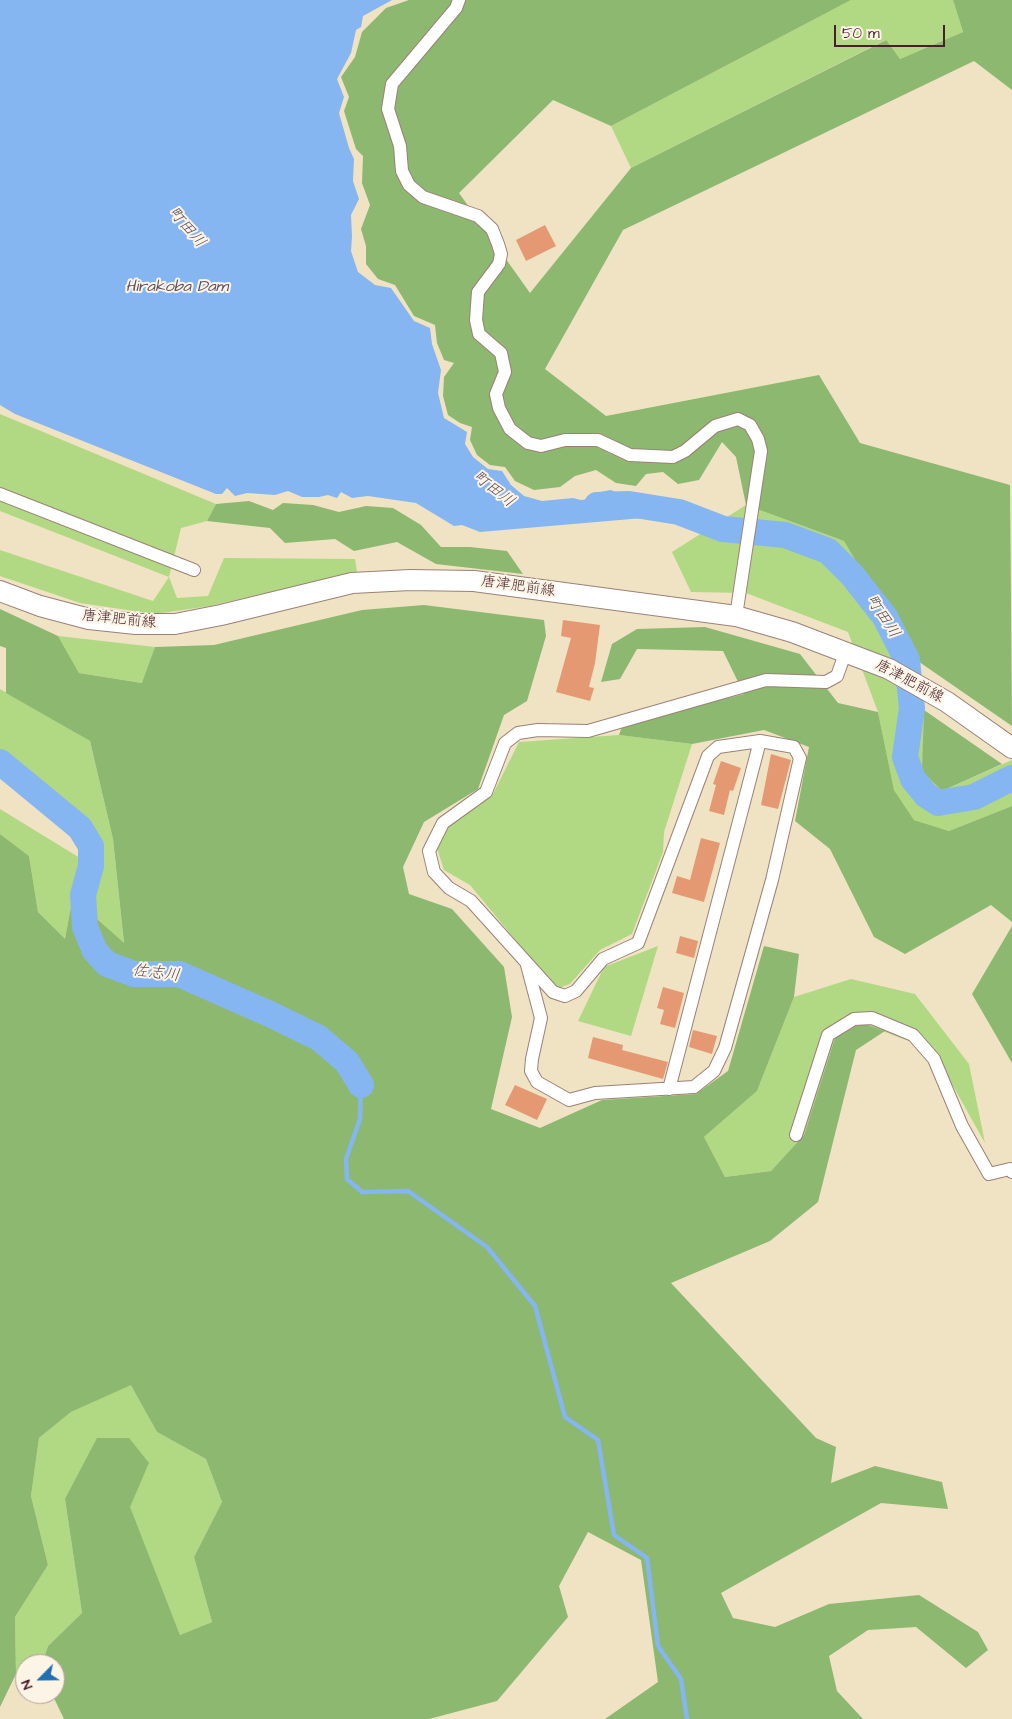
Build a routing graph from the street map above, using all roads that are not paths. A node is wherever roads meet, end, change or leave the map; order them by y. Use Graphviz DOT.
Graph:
graph roads {
  1 [pos="459,0"];
  2 [pos="0,494"];
  3 [pos="194,570"];
  4 [pos="0,591"];
  5 [pos="736,616"];
  6 [pos="846,651"];
  7 [pos="760,741"];
  8 [pos="1012,748"];
  9 [pos="527,965"];
  10 [pos="669,1089"];
  11 [pos="796,1135"];
  12 [pos="1012,1172"];
  1 -- 5 [label="street"];
  2 -- 3 [label="street"];
  4 -- 5 [label="main road, 唐津肥前線"];
  5 -- 6 [label="main road, 唐津肥前線"];
  6 -- 8 [label="main road, 唐津肥前線"];
  6 -- 9 [label="street"];
  7 -- 9 [label="street"];
  7 -- 10 [label="street"];
  7 -- 10 [label="street"];
  9 -- 10 [label="street"];
  11 -- 12 [label="street"];
}
